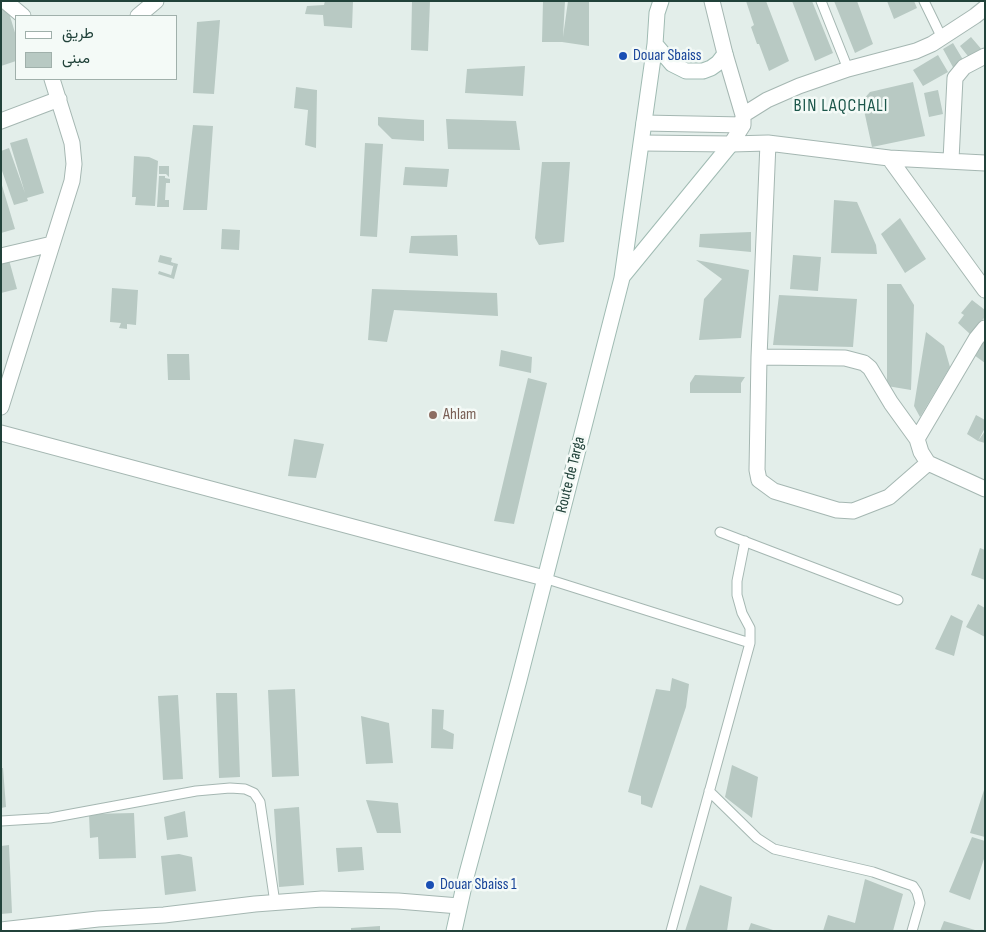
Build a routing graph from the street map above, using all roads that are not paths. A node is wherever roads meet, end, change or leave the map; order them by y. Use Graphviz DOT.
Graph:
graph roads {
  1 [pos="156,1"];
  2 [pos="712,1"];
  3 [pos="821,1"];
  4 [pos="924,1"];
  5 [pos="4,3"];
  6 [pos="658,5"];
  7 [pos="22,15"];
  8 [pos="139,15"];
  9 [pos="982,16"];
  10 [pos="942,38"];
  11 [pos="655,44"];
  12 [pos="725,54"];
  13 [pos="985,56"];
  14 [pos="848,69"];
  15 [pos="57,86"];
  16 [pos="743,120"];
  17 [pos="1,121"];
  18 [pos="644,123"];
  19 [pos="642,144"];
  20 [pos="731,144"];
  21 [pos="768,144"];
  22 [pos="889,158"];
  23 [pos="951,160"];
  24 [pos="985,163"];
  25 [pos="52,244"];
  26 [pos="1,256"];
  27 [pos="622,278"];
  28 [pos="985,290"];
  29 [pos="985,328"];
  30 [pos="759,356"];
  31 [pos="1,407"];
  32 [pos="8,434"];
  33 [pos="917,439"];
  34 [pos="928,463"];
  35 [pos="985,489"];
  36 [pos="720,532"];
  37 [pos="745,542"];
  38 [pos="544,578"];
  39 [pos="898,600"];
  40 [pos="750,643"];
  41 [pos="709,790"];
  42 [pos="1,820"];
  43 [pos="275,903"];
  44 [pos="459,906"];
  45 [pos="1,930"];
  46 [pos="454,931"];
  47 [pos="671,931"];
  48 [pos="912,931"];
  1 -- 8 [label="street"];
  2 -- 12 [label="street"];
  3 -- 14 [label="lane"];
  4 -- 10 [label="lane"];
  5 -- 7 [label="street"];
  6 -- 11 [label="street, Route de Targa"];
  9 -- 10 [label="street"];
  10 -- 14 [label="street"];
  11 -- 12 [label="street"];
  11 -- 18 [label="street, Route de Targa"];
  12 -- 16 [label="street"];
  13 -- 23 [label="street"];
  14 -- 16 [label="street"];
  15 -- 17 [label="street"];
  15 -- 25 [label="street"];
  16 -- 18 [label="street"];
  16 -- 20 [label="street"];
  18 -- 19 [label="street, Route de Targa"];
  19 -- 20 [label="street"];
  19 -- 27 [label="street, Route de Targa"];
  20 -- 21 [label="street"];
  20 -- 27 [label="street"];
  21 -- 22 [label="street"];
  21 -- 30 [label="street"];
  22 -- 23 [label="street"];
  22 -- 28 [label="street"];
  23 -- 24 [label="street"];
  25 -- 26 [label="street"];
  25 -- 31 [label="street"];
  27 -- 38 [label="street, Route de Targa"];
  29 -- 33 [label="street"];
  30 -- 33 [label="street"];
  30 -- 34 [label="street"];
  32 -- 38 [label="street"];
  33 -- 34 [label="street"];
  34 -- 35 [label="street"];
  36 -- 37 [label="lane"];
  37 -- 39 [label="lane"];
  37 -- 40 [label="lane"];
  38 -- 40 [label="lane"];
  38 -- 44 [label="street, Route de Targa"];
  40 -- 41 [label="lane"];
  41 -- 47 [label="lane"];
  41 -- 48 [label="lane"];
  42 -- 43 [label="lane"];
  43 -- 44 [label="street"];
  43 -- 45 [label="street"];
  44 -- 46 [label="street, Route de Targa"];
}
